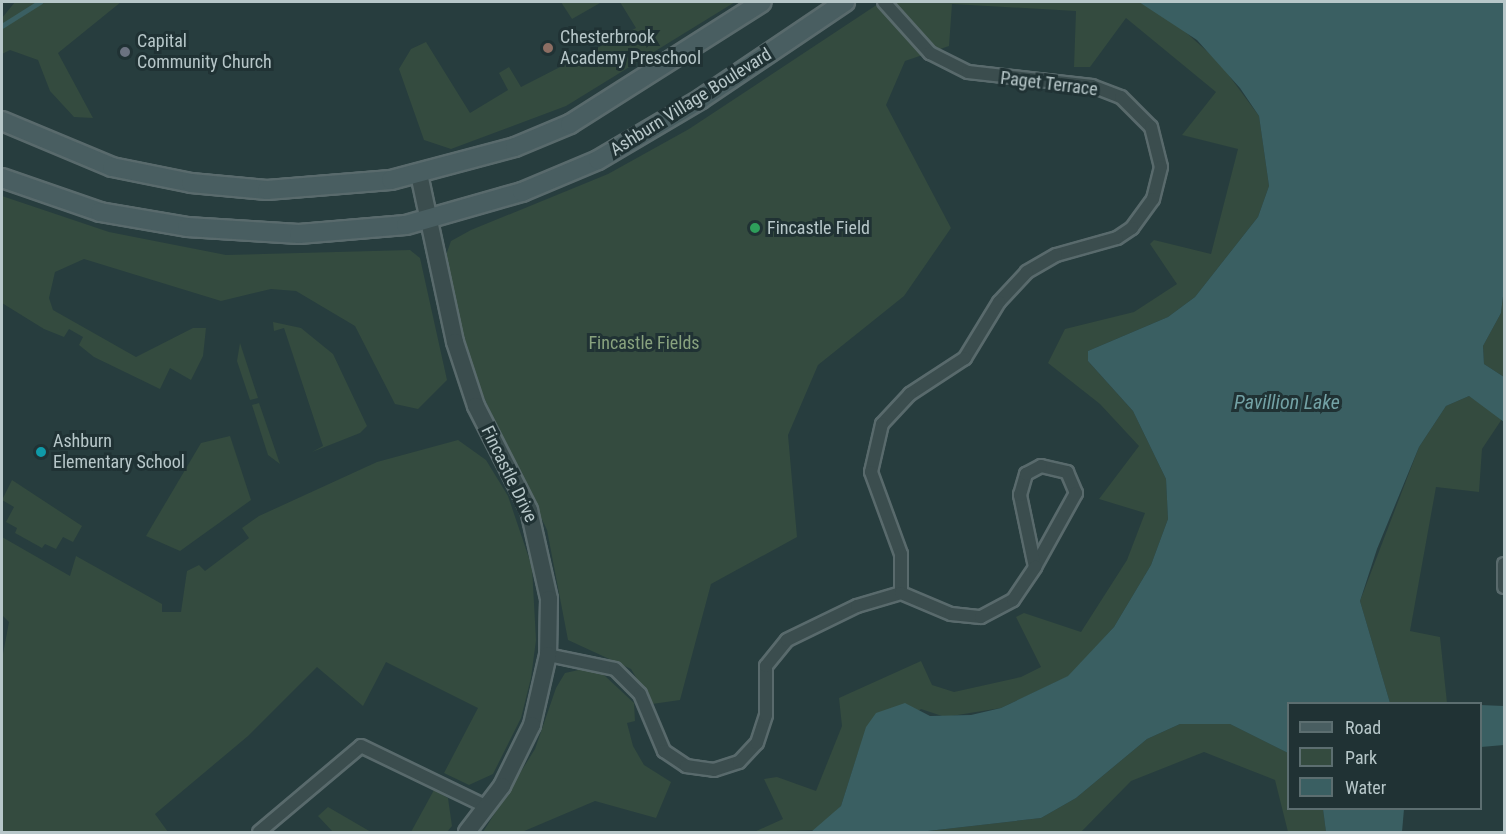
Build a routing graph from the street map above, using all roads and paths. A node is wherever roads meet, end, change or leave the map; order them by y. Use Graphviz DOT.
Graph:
graph roads {
  1 [pos="762,2"];
  2 [pos="845,2"];
  3 [pos="884,2"];
  4 [pos="2,121"];
  5 [pos="419,174"];
  6 [pos="2,178"];
  7 [pos="427,220"];
  8 [pos="1504,564"];
  9 [pos="1035,567"];
  10 [pos="1504,587"];
  11 [pos="901,593"];
  12 [pos="548,655"];
  13 [pos="488,807"];
  14 [pos="259,832"];
  15 [pos="467,832"];
  1 -- 5 [label="main road"];
  2 -- 7 [label="main road, Ashburn Village Boulevard"];
  3 -- 11 [label="street, Paget Terrace"];
  4 -- 5 [label="main road"];
  5 -- 7 [label="street, Fincastle Drive"];
  6 -- 7 [label="main road, Ashburn Village Boulevard"];
  7 -- 12 [label="street, Fincastle Drive"];
  8 -- 10 [label="street"];
  9 -- 9 [label="street"];
  9 -- 11 [label="street"];
  11 -- 12 [label="street"];
  12 -- 13 [label="street, Fincastle Drive"];
  13 -- 14 [label="street"];
  13 -- 15 [label="street, Fincastle Drive"];
}
